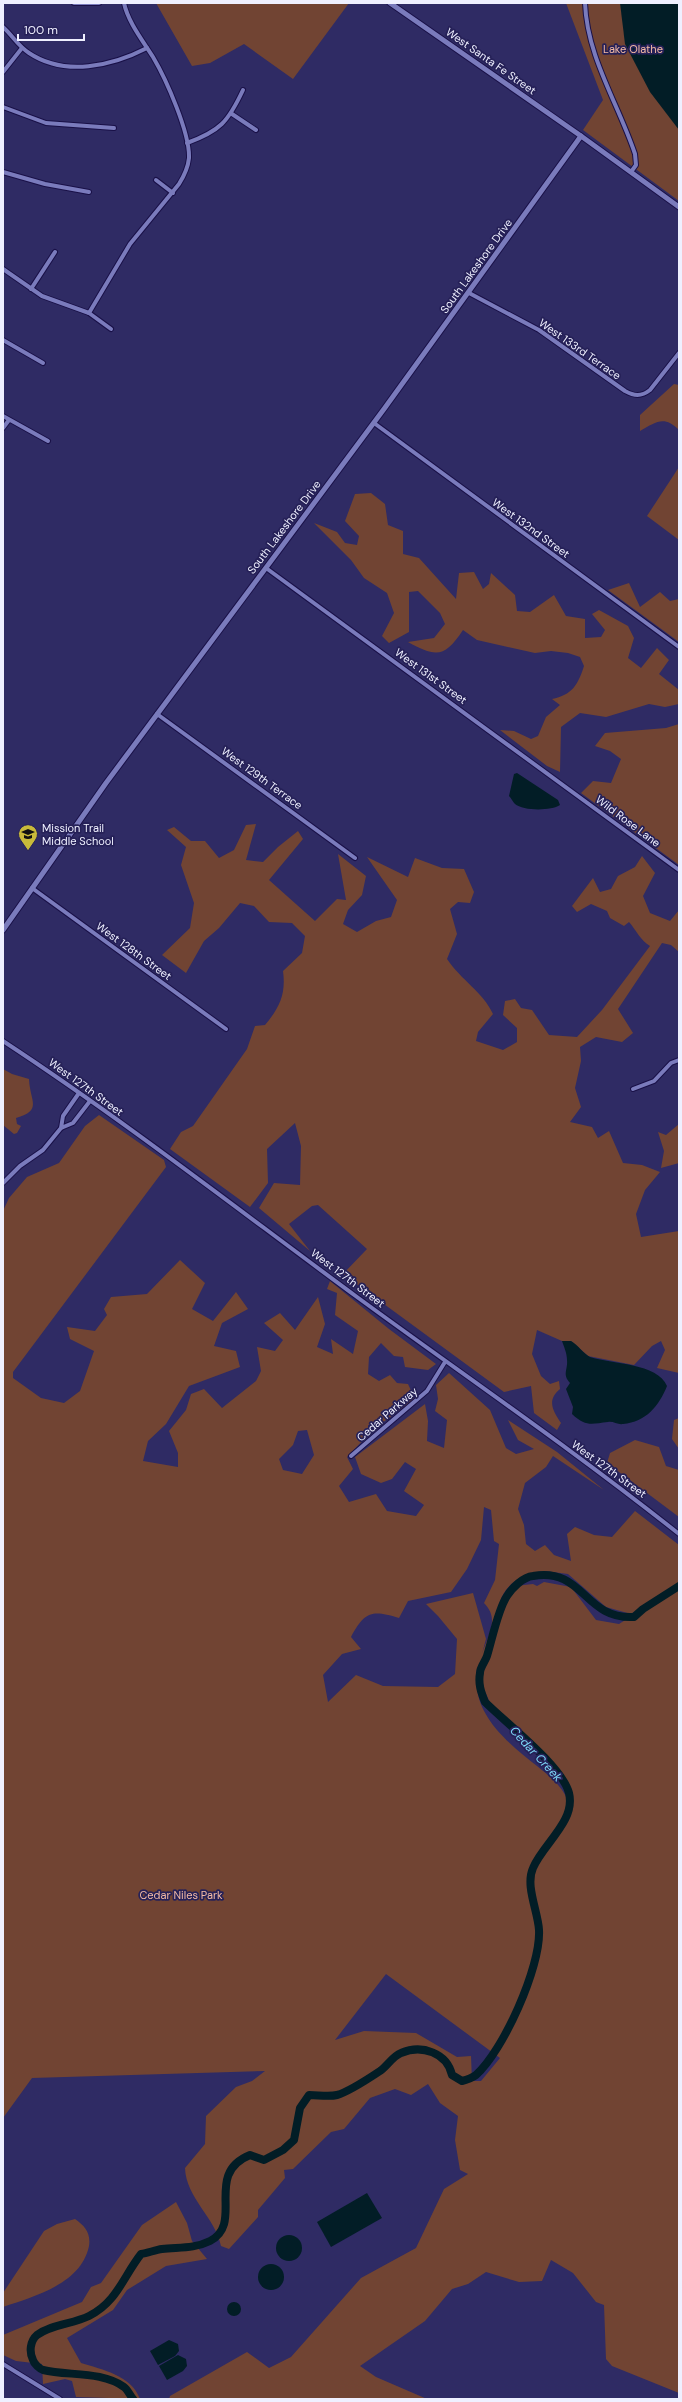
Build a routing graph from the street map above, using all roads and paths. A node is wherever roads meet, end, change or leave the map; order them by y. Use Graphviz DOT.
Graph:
graph roads {
  1 [pos="74,3"];
  2 [pos="99,3"];
  3 [pos="124,3"];
  4 [pos="390,3"];
  5 [pos="585,3"];
  6 [pos="3,27"];
  7 [pos="22,48"];
  8 [pos="147,48"];
  9 [pos="3,72"];
  10 [pos="243,90"];
  11 [pos="3,107"];
  12 [pos="232,114"];
  13 [pos="114,128"];
  14 [pos="256,130"];
  15 [pos="581,136"];
  16 [pos="187,143"];
  17 [pos="3,172"];
  18 [pos="631,172"];
  19 [pos="156,180"];
  20 [pos="89,192"];
  21 [pos="173,193"];
  22 [pos="679,207"];
  23 [pos="55,252"];
  24 [pos="3,269"];
  25 [pos="31,289"];
  26 [pos="469,293"];
  27 [pos="89,313"];
  28 [pos="111,329"];
  29 [pos="3,340"];
  30 [pos="679,353"];
  31 [pos="43,363"];
  32 [pos="3,416"];
  33 [pos="9,420"];
  34 [pos="374,423"];
  35 [pos="3,428"];
  36 [pos="48,441"];
  37 [pos="266,568"];
  38 [pos="679,647"];
  39 [pos="158,714"];
  40 [pos="585,800"];
  41 [pos="355,858"];
  42 [pos="679,870"];
  43 [pos="32,888"];
  44 [pos="3,930"];
  45 [pos="226,1029"];
  46 [pos="3,1041"];
  47 [pos="679,1060"];
  48 [pos="634,1089"];
  49 [pos="79,1093"];
  50 [pos="90,1101"];
  51 [pos="61,1128"];
  52 [pos="3,1182"];
  53 [pos="445,1362"];
  54 [pos="350,1456"];
  55 [pos="679,1534"];
  56 [pos="3,2364"];
  57 [pos="60,2399"];
  1 -- 2 [label="street"];
  3 -- 8 [label="street"];
  4 -- 15 [label="street, West Santa Fe Street"];
  5 -- 18 [label="street"];
  6 -- 7 [label="street"];
  7 -- 8 [label="street"];
  7 -- 9 [label="street"];
  8 -- 16 [label="street"];
  10 -- 12 [label="street"];
  11 -- 13 [label="street"];
  12 -- 14 [label="street"];
  12 -- 16 [label="street"];
  15 -- 18 [label="street, West Santa Fe Street"];
  15 -- 26 [label="street, South Lakeshore Drive"];
  16 -- 21 [label="street"];
  17 -- 20 [label="street"];
  18 -- 22 [label="street, West Santa Fe Street"];
  19 -- 21 [label="street"];
  21 -- 27 [label="street"];
  23 -- 25 [label="street"];
  24 -- 25 [label="street"];
  25 -- 27 [label="street"];
  26 -- 30 [label="street, West 133rd Terrace"];
  26 -- 34 [label="street, South Lakeshore Drive"];
  27 -- 28 [label="street"];
  29 -- 31 [label="street"];
  32 -- 33 [label="street"];
  33 -- 35 [label="street"];
  33 -- 36 [label="street"];
  34 -- 37 [label="street, South Lakeshore Drive"];
  34 -- 38 [label="street, West 132nd Street"];
  37 -- 39 [label="street, South Lakeshore Drive"];
  37 -- 40 [label="street, West 131st Street"];
  39 -- 41 [label="street, West 129th Terrace"];
  39 -- 43 [label="street, South Lakeshore Drive"];
  40 -- 42 [label="street, Wild Rose Lane"];
  43 -- 44 [label="street, South Lakeshore Drive"];
  43 -- 45 [label="street, West 128th Street"];
  46 -- 49 [label="street, West 127th Street"];
  47 -- 48 [label="street"];
  49 -- 50 [label="street, West 127th Street"];
  49 -- 51 [label="street"];
  50 -- 51 [label="street"];
  50 -- 53 [label="street, West 127th Street"];
  51 -- 52 [label="street"];
  53 -- 54 [label="street, Cedar Parkway"];
  53 -- 55 [label="street, West 127th Street"];
  56 -- 57 [label="street"];
}
